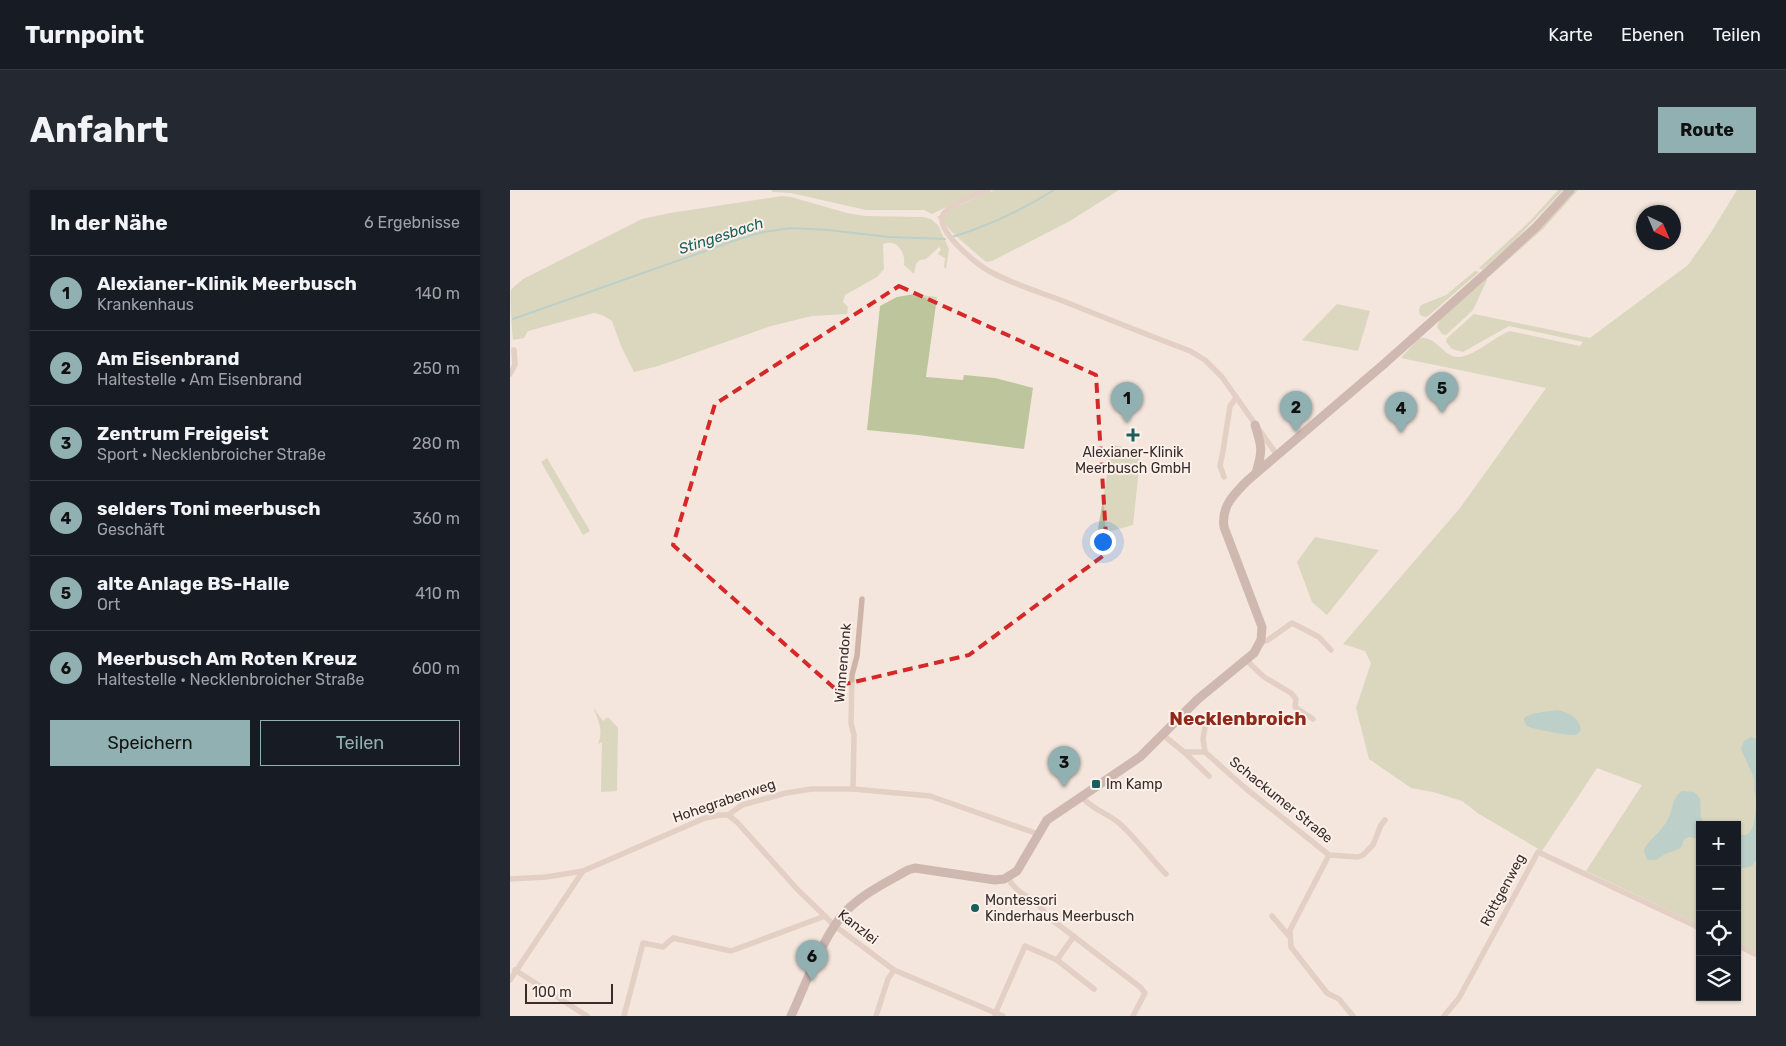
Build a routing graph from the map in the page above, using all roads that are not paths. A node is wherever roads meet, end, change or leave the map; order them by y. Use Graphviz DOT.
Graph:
graph roads {
  1 [pos="988,190"];
  2 [pos="1570,190"];
  3 [pos="514,350"];
  4 [pos="510,374"];
  5 [pos="1236,398"];
  6 [pos="1255,425"];
  7 [pos="1277,455"];
  8 [pos="1256,473"];
  9 [pos="1224,477"];
  10 [pos="862,598"];
  11 [pos="1260,643"];
  12 [pos="1331,650"];
  13 [pos="1246,660"];
  14 [pos="1313,719"];
  15 [pos="1205,727"];
  16 [pos="1163,734"];
  17 [pos="1184,752"];
  18 [pos="1205,752"];
  19 [pos="1209,776"];
  20 [pos="853,789"];
  21 [pos="1081,796"];
  22 [pos="728,815"];
  23 [pos="1385,820"];
  24 [pos="1038,834"];
  25 [pos="1329,855"];
  26 [pos="583,871"];
  27 [pos="1166,874"];
  28 [pos="1008,878"];
  29 [pos="510,879"];
  30 [pos="825,916"];
  31 [pos="1272,916"];
  32 [pos="835,926"];
  33 [pos="1696,926"];
  34 [pos="1074,936"];
  35 [pos="1289,936"];
  36 [pos="1741,948"];
  37 [pos="1756,952"];
  38 [pos="1057,960"];
  39 [pos="516,970"];
  40 [pos="894,970"];
  41 [pos="510,980"];
  42 [pos="1094,989"];
  43 [pos="994,1014"];
  44 [pos="587,1016"];
  45 [pos="624,1016"];
  46 [pos="791,1016"];
  47 [pos="876,1016"];
  48 [pos="1003,1016"];
  49 [pos="1133,1016"];
  50 [pos="1353,1016"];
  51 [pos="1444,1016"];
  1 -- 5 [label="street"];
  2 -- 7 [label="main road"];
  3 -- 4 [label="street"];
  5 -- 6 [label="street"];
  5 -- 9 [label="street"];
  6 -- 7 [label="street"];
  6 -- 8 [label="main road"];
  7 -- 8 [label="main road"];
  8 -- 11 [label="main road"];
  10 -- 20 [label="street, Winnendonk"];
  11 -- 12 [label="street"];
  11 -- 13 [label="main road"];
  13 -- 14 [label="street"];
  13 -- 16 [label="main road"];
  15 -- 18 [label="street"];
  16 -- 17 [label="street, Schackumer Straße"];
  16 -- 21 [label="main road"];
  17 -- 18 [label="street"];
  17 -- 19 [label="street, Schackumer Straße"];
  18 -- 25 [label="street, Schackumer Straße"];
  20 -- 22 [label="street, Hohegrabenweg"];
  20 -- 24 [label="street, Hohegrabenweg"];
  21 -- 24 [label="main road"];
  21 -- 27 [label="street"];
  22 -- 26 [label="street, Hohegrabenweg"];
  22 -- 30 [label="street, Kanzlei"];
  23 -- 25 [label="street, Schackumer Straße"];
  24 -- 28 [label="main road"];
  25 -- 35 [label="street"];
  26 -- 29 [label="street, Hohegrabenweg"];
  26 -- 39 [label="street"];
  28 -- 32 [label="main road"];
  28 -- 34 [label="street"];
  30 -- 32 [label="street, Kanzlei"];
  30 -- 45 [label="street"];
  31 -- 35 [label="street"];
  32 -- 40 [label="street, Kanzlei"];
  32 -- 46 [label="main road"];
  33 -- 51 [label="street, Röttgenweg"];
  34 -- 38 [label="street"];
  34 -- 49 [label="street"];
  35 -- 50 [label="street"];
  36 -- 37 [label="street"];
  38 -- 42 [label="street"];
  38 -- 43 [label="street"];
  39 -- 41 [label="street"];
  39 -- 44 [label="street"];
  40 -- 43 [label="street, Kanzlei"];
  40 -- 47 [label="street"];
  43 -- 48 [label="street, Kanzlei"];
}
